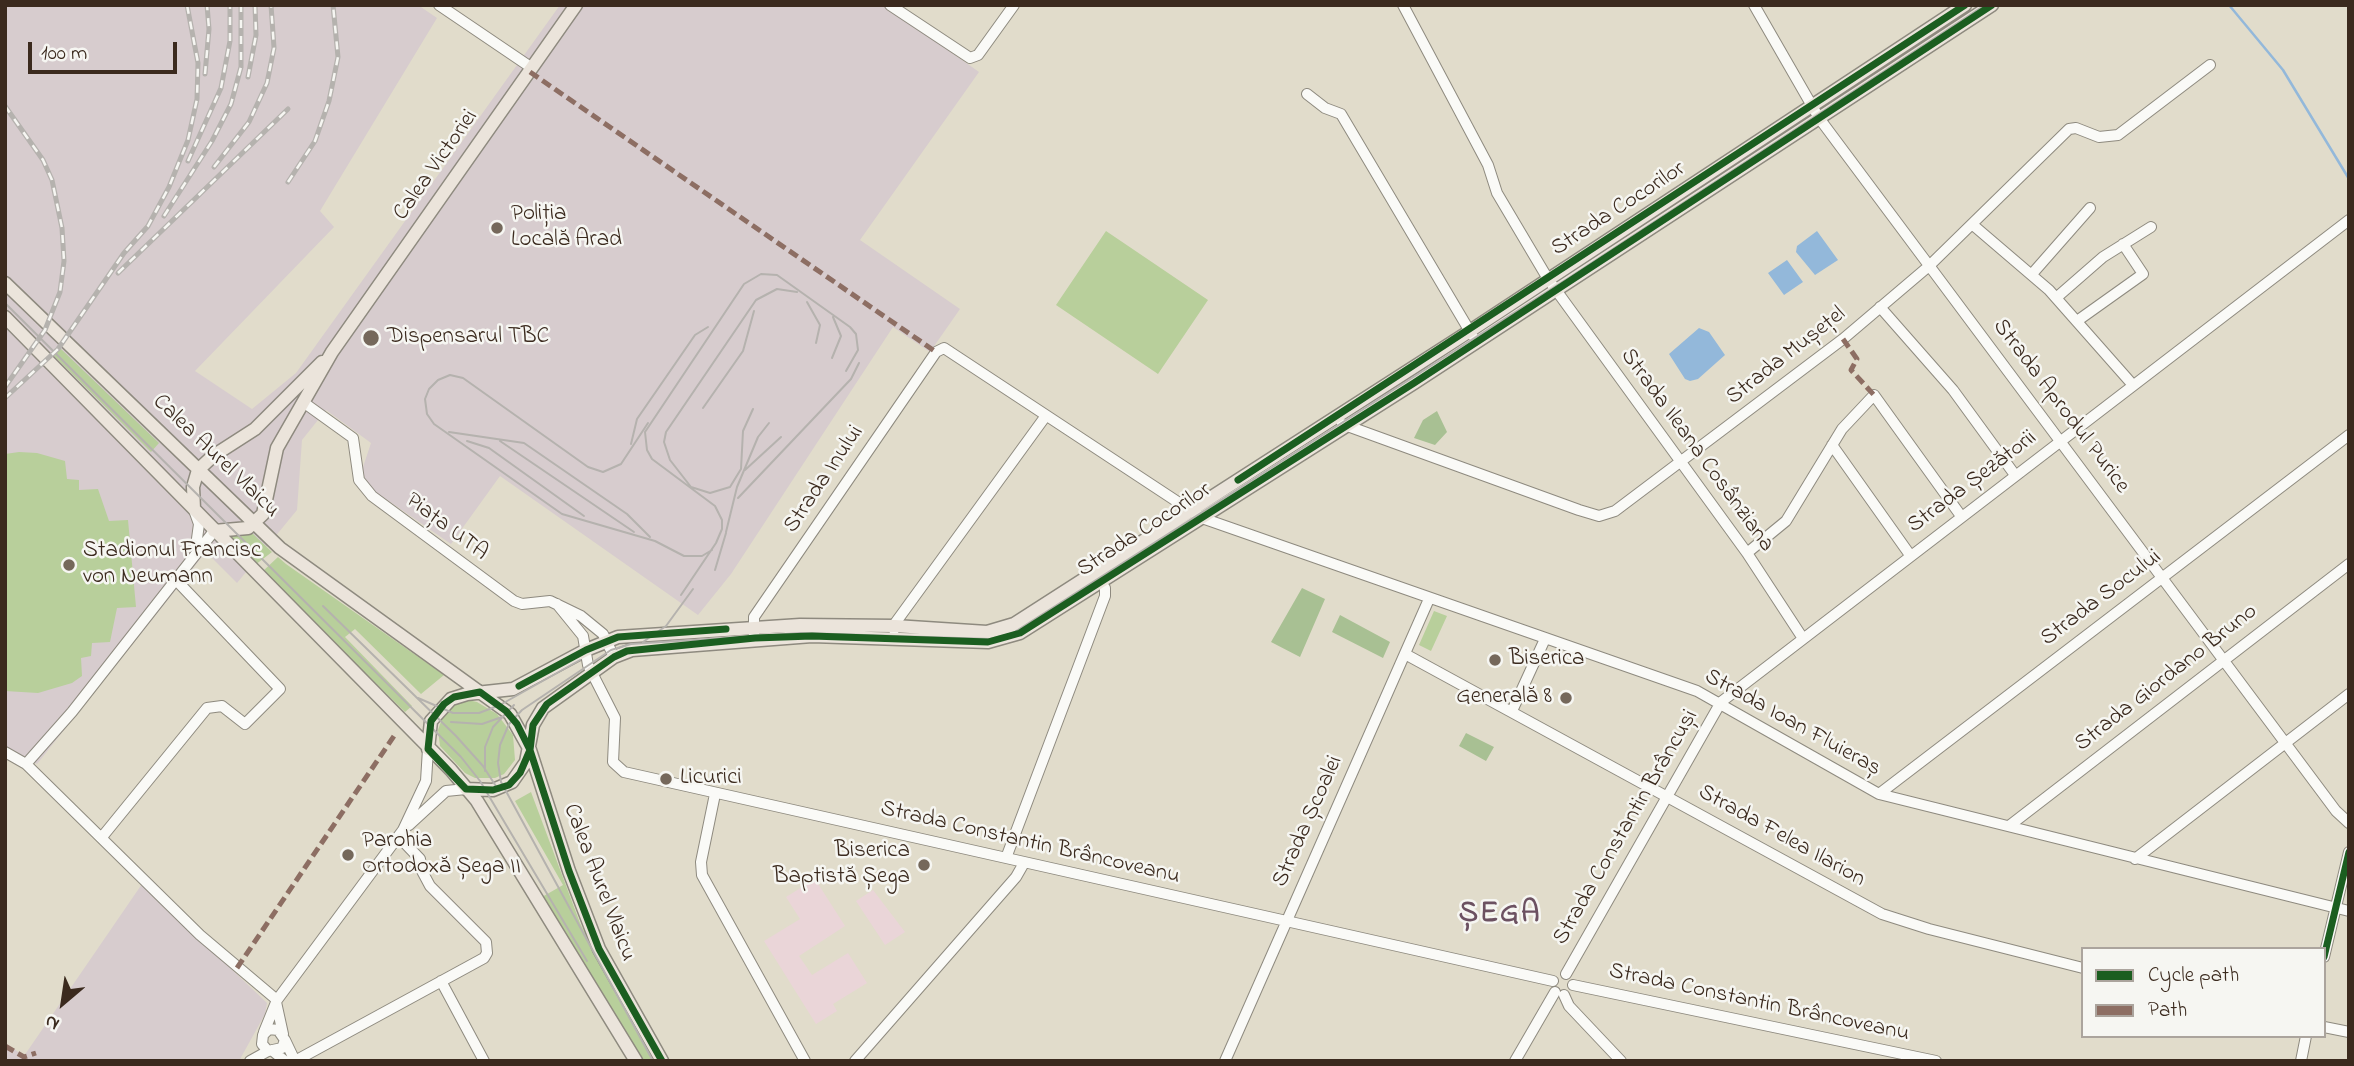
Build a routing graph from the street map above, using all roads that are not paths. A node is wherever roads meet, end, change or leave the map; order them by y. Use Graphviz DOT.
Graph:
graph roads {
  1 [pos="439,5"];
  2 [pos="576,5"];
  3 [pos="890,5"];
  4 [pos="1014,5"];
  5 [pos="1403,5"];
  6 [pos="1755,5"];
  7 [pos="1965,5"];
  8 [pos="1992,5"];
  9 [pos="2210,65"];
  10 [pos="532,68"];
  11 [pos="1307,94"];
  12 [pos="1811,106"];
  13 [pos="1819,118"];
  14 [pos="2090,208"];
  15 [pos="2349,220"];
  16 [pos="1973,225"];
  17 [pos="2151,227"];
  18 [pos="2123,244"];
  19 [pos="1929,266"];
  20 [pos="2032,274"];
  21 [pos="5,283"];
  22 [pos="1551,284"];
  23 [pos="2056,298"];
  24 [pos="1881,307"];
  25 [pos="5,317"];
  26 [pos="2077,321"];
  27 [pos="1473,336"];
  28 [pos="942,348"];
  29 [pos="327,356"];
  30 [pos="2132,384"];
  31 [pos="303,402"];
  32 [pos="1045,417"];
  33 [pos="1332,420"];
  34 [pos="1346,426"];
  35 [pos="2349,435"];
  36 [pos="2061,440"];
  37 [pos="1832,445"];
  38 [pos="1681,464"];
  39 [pos="198,470"];
  40 [pos="2015,475"];
  41 [pos="194,509"];
  42 [pos="1196,514"];
  43 [pos="1961,516"];
  44 [pos="254,525"];
  45 [pos="214,531"];
  46 [pos="1747,553"];
  47 [pos="194,554"];
  48 [pos="1910,555"];
  49 [pos="2349,564"];
  50 [pos="2162,577"];
  51 [pos="1098,578"];
  52 [pos="176,580"];
  53 [pos="1429,599"];
  54 [pos="557,604"];
  55 [pos="894,632"];
  56 [pos="754,633"];
  57 [pos="1802,637"];
  58 [pos="1545,639"];
  59 [pos="607,641"];
  60 [pos="586,653"];
  61 [pos="1405,654"];
  62 [pos="614,657"];
  63 [pos="2224,660"];
  64 [pos="591,672"];
  65 [pos="480,692"];
  66 [pos="2349,694"];
  67 [pos="1721,702"];
  68 [pos="1512,710"];
  69 [pos="2286,742"];
  70 [pos="428,749"];
  71 [pos="530,750"];
  72 [pos="5,752"];
  73 [pos="26,764"];
  74 [pos="466,789"];
  75 [pos="715,794"];
  76 [pos="1880,794"];
  77 [pos="1668,795"];
  78 [pos="2349,822"];
  79 [pos="2009,826"];
  80 [pos="401,834"];
  81 [pos="102,837"];
  82 [pos="2349,852"];
  83 [pos="1006,858"];
  84 [pos="2136,859"];
  85 [pos="1024,863"];
  86 [pos="2335,908"];
  87 [pos="2349,911"];
  88 [pos="1286,920"];
  89 [pos="2326,948"];
  90 [pos="2081,967"];
  91 [pos="1566,974"];
  92 [pos="441,981"];
  93 [pos="1573,985"];
  94 [pos="1557,989"];
  95 [pos="276,1001"];
  96 [pos="2326,1027"];
  97 [pos="2349,1032"];
  98 [pos="263,1035"];
  99 [pos="284,1037"];
  100 [pos="2306,1038"];
  101 [pos="271,1051"];
  102 [pos="860,1059"];
  103 [pos="250,1061"];
  104 [pos="285,1061"];
  105 [pos="295,1061"];
  106 [pos="484,1061"];
  107 [pos="636,1061"];
  108 [pos="662,1061"];
  109 [pos="805,1061"];
  110 [pos="1225,1061"];
  111 [pos="1515,1061"];
  112 [pos="1621,1061"];
  113 [pos="1936,1061"];
  114 [pos="2301,1061"];
  1 -- 10 [label="street"];
  2 -- 10 [label="main road, Calea Victoriei"];
  3 -- 4 [label="street"];
  5 -- 22 [label="street, Strada Ileana Cosânziana"];
  6 -- 12 [label="street, Strada Aprodul Purice"];
  7 -- 12 [label="main road, Strada Cocorilor"];
  8 -- 13 [label="main road, Strada Cocorilor"];
  9 -- 16 [label="street, Strada Mușețel"];
  10 -- 29 [label="main road, Calea Victoriei"];
  11 -- 27 [label="street"];
  12 -- 13 [label="street, Strada Aprodul Purice"];
  12 -- 22 [label="main road, Strada Cocorilor"];
  13 -- 19 [label="street, Strada Aprodul Purice"];
  13 -- 22 [label="main road, Strada Cocorilor"];
  14 -- 20 [label="street"];
  15 -- 30 [label="street, Strada Șezătorii"];
  16 -- 19 [label="street, Strada Mușețel"];
  16 -- 20 [label="street"];
  17 -- 18 [label="street"];
  18 -- 23 [label="street"];
  18 -- 26 [label="street"];
  19 -- 24 [label="street, Strada Mușețel"];
  19 -- 36 [label="street, Strada Aprodul Purice"];
  20 -- 23 [label="street"];
  21 -- 39 [label="main road, Calea Aurel Vlaicu"];
  22 -- 27 [label="main road, Strada Cocorilor"];
  22 -- 38 [label="street, Strada Ileana Cosânziana"];
  23 -- 26 [label="street"];
  24 -- 38 [label="street, Strada Mușețel"];
  24 -- 40 [label="street"];
  25 -- 41 [label="main road, Calea Aurel Vlaicu"];
  26 -- 30 [label="street"];
  27 -- 33 [label="main road, Strada Cocorilor"];
  27 -- 34 [label="main road, Strada Cocorilor"];
  28 -- 32 [label="street, Strada Ioan Fluieraș"];
  28 -- 56 [label="street, Strada Inului"];
  29 -- 31 [label="main road, Calea Victoriei"];
  29 -- 39 [label="main road, Calea Victoriei"];
  30 -- 36 [label="street, Strada Șezătorii"];
  31 -- 44 [label="main road, Calea Victoriei"];
  31 -- 54 [label="street, Piața UTA"];
  32 -- 42 [label="street, Strada Ioan Fluieraș"];
  32 -- 55 [label="street"];
  33 -- 34 [label="street, Strada Mușețel"];
  33 -- 42 [label="main road, Strada Cocorilor"];
  34 -- 38 [label="street, Strada Mușețel"];
  34 -- 42 [label="main road, Strada Cocorilor"];
  35 -- 50 [label="street, Strada Socului"];
  36 -- 40 [label="street, Strada Șezătorii"];
  36 -- 50 [label="street, Strada Aprodul Purice"];
  37 -- 43 [label="street"];
  37 -- 46 [label="street"];
  37 -- 48 [label="street"];
  38 -- 46 [label="street, Strada Ileana Cosânziana"];
  39 -- 41 [label="main road"];
  39 -- 44 [label="main road, Calea Aurel Vlaicu"];
  40 -- 43 [label="street, Strada Șezătorii"];
  41 -- 45 [label="main road, Calea Aurel Vlaicu"];
  41 -- 47 [label="street"];
  42 -- 51 [label="main road, Strada Cocorilor"];
  42 -- 53 [label="street, Strada Ioan Fluieraș"];
  43 -- 48 [label="street, Strada Șezătorii"];
  44 -- 45 [label="main road"];
  44 -- 65 [label="main road, Calea Aurel Vlaicu"];
  45 -- 47 [label="street"];
  45 -- 70 [label="main road, Calea Aurel Vlaicu"];
  46 -- 57 [label="street, Strada Ileana Cosânziana"];
  47 -- 52 [label="street"];
  48 -- 57 [label="street, Strada Șezătorii"];
  49 -- 63 [label="street, Strada Giordano Bruno"];
  50 -- 63 [label="street, Strada Aprodul Purice"];
  50 -- 76 [label="street, Strada Socului"];
  51 -- 55 [label="main road, Strada Cocorilor"];
  51 -- 83 [label="street"];
  52 -- 73 [label="street"];
  52 -- 81 [label="street"];
  53 -- 58 [label="street, Strada Ioan Fluieraș"];
  53 -- 61 [label="street, Strada Școalei"];
  54 -- 59 [label="street"];
  54 -- 60 [label="street"];
  55 -- 56 [label="main road, Strada Cocorilor"];
  56 -- 59 [label="main road, Strada Cocorilor"];
  56 -- 62 [label="main road, Strada Cocorilor"];
  57 -- 67 [label="street, Strada Șezătorii"];
  58 -- 67 [label="street, Strada Ioan Fluieraș"];
  58 -- 68 [label="street"];
  59 -- 60 [label="main road, Strada Cocorilor"];
  59 -- 62 [label="street"];
  60 -- 64 [label="street, Strada Constantin Brâncoveanu"];
  60 -- 65 [label="main road, Strada Cocorilor"];
  61 -- 68 [label="street, Strada Felea Ilarion"];
  61 -- 88 [label="street, Strada Școalei"];
  62 -- 64 [label="main road, Strada Cocorilor"];
  63 -- 69 [label="street, Strada Aprodul Purice"];
  63 -- 79 [label="street, Strada Giordano Bruno"];
  64 -- 71 [label="main road, Strada Cocorilor"];
  64 -- 75 [label="street, Strada Constantin Brâncoveanu"];
  65 -- 70 [label="main road"];
  65 -- 71 [label="main road, Calea Aurel Vlaicu"];
  66 -- 69 [label="street"];
  67 -- 76 [label="street, Strada Ioan Fluieraș"];
  67 -- 77 [label="street, Strada Constantin Brâncuși"];
  68 -- 77 [label="street, Strada Felea Ilarion"];
  69 -- 78 [label="street, Strada Aprodul Purice"];
  69 -- 84 [label="street"];
  70 -- 74 [label="main road, Calea Aurel Vlaicu"];
  70 -- 80 [label="street"];
  71 -- 74 [label="main road"];
  71 -- 108 [label="main road, Calea Aurel Vlaicu"];
  72 -- 73 [label="street"];
  73 -- 81 [label="street"];
  74 -- 80 [label="street"];
  74 -- 107 [label="main road, Calea Aurel Vlaicu"];
  75 -- 83 [label="street, Strada Constantin Brâncoveanu"];
  75 -- 109 [label="street"];
  76 -- 79 [label="street, Strada Ioan Fluieraș"];
  77 -- 90 [label="street, Strada Felea Ilarion"];
  77 -- 91 [label="street, Strada Constantin Brâncuși"];
  79 -- 84 [label="street, Strada Ioan Fluieraș"];
  80 -- 92 [label="street"];
  80 -- 95 [label="street"];
  81 -- 95 [label="street"];
  82 -- 86 [label="street"];
  83 -- 85 [label="street, Strada Constantin Brâncoveanu"];
  84 -- 86 [label="street, Strada Ioan Fluieraș"];
  85 -- 88 [label="street, Strada Constantin Brâncoveanu"];
  85 -- 102 [label="street"];
  86 -- 87 [label="street, Strada Ioan Fluieraș"];
  86 -- 89 [label="street"];
  88 -- 94 [label="street, Strada Constantin Brâncoveanu"];
  88 -- 110 [label="street, Strada Școalei"];
  91 -- 93 [label="street, Strada Constantin Brâncuși"];
  91 -- 94 [label="street, Strada Constantin Brâncuși"];
  92 -- 105 [label="street"];
  92 -- 106 [label="street"];
  93 -- 94 [label="street"];
  93 -- 113 [label="street, Strada Constantin Brâncoveanu"];
  94 -- 111 [label="street"];
  94 -- 112 [label="street"];
  95 -- 98 [label="street"];
  95 -- 99 [label="street"];
  96 -- 97 [label="street"];
  98 -- 99 [label="street"];
  98 -- 101 [label="street"];
  98 -- 103 [label="street"];
  99 -- 101 [label="street"];
  99 -- 105 [label="street"];
  100 -- 114 [label="street"];
  101 -- 103 [label="street"];
  101 -- 104 [label="street"];
}
